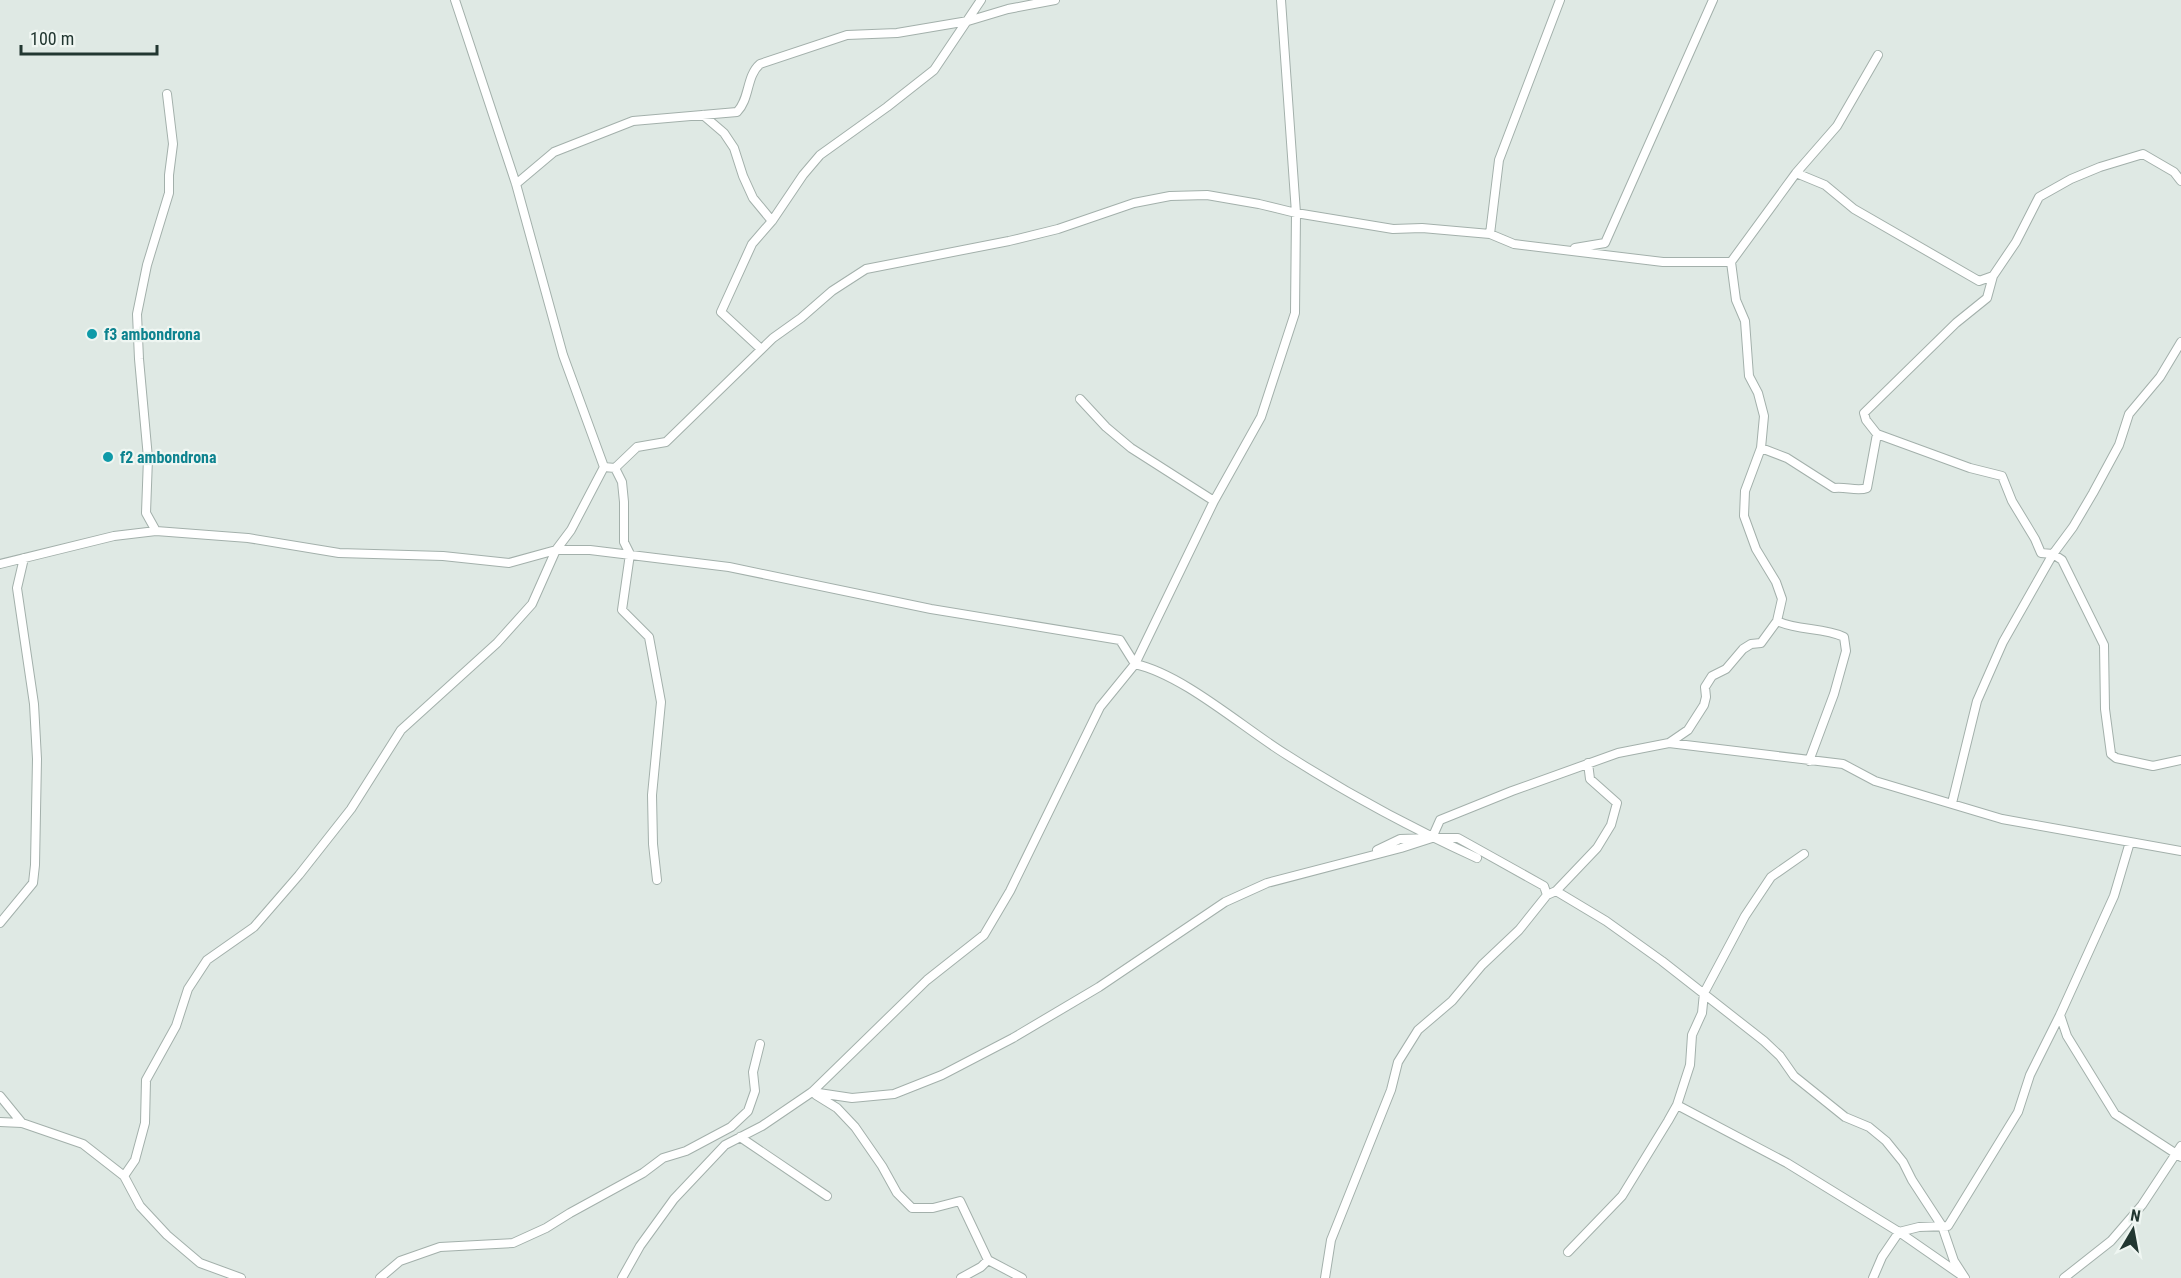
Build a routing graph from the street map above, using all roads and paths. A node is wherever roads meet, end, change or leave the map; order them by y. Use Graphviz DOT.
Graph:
graph roads {
  1 [pos="455,0"];
  2 [pos="981,0"];
  3 [pos="1054,0"];
  4 [pos="1281,0"];
  5 [pos="1560,0"];
  6 [pos="1713,0"];
  7 [pos="968,21"];
  8 [pos="1878,55"];
  9 [pos="167,94"];
  10 [pos="703,115"];
  11 [pos="1796,173"];
  12 [pos="2181,182"];
  13 [pos="516,184"];
  14 [pos="1296,213"];
  15 [pos="772,221"];
  16 [pos="1490,234"];
  17 [pos="1565,249"];
  18 [pos="1731,262"];
  19 [pos="1993,276"];
  20 [pos="2181,342"];
  21 [pos="761,349"];
  22 [pos="1080,399"];
  23 [pos="1877,434"];
  24 [pos="1761,448"];
  25 [pos="604,467"];
  26 [pos="615,468"];
  27 [pos="1214,501"];
  28 [pos="156,531"];
  29 [pos="556,550"];
  30 [pos="630,554"];
  31 [pos="2053,554"];
  32 [pos="24,558"];
  33 [pos="0,564"];
  34 [pos="1777,621"];
  35 [pos="1135,664"];
  36 [pos="1669,743"];
  37 [pos="2181,760"];
  38 [pos="1809,761"];
  39 [pos="1588,763"];
  40 [pos="1952,803"];
  41 [pos="1432,838"];
  42 [pos="2130,842"];
  43 [pos="2181,851"];
  44 [pos="1804,854"];
  45 [pos="1477,858"];
  46 [pos="657,880"];
  47 [pos="1556,891"];
  48 [pos="1547,895"];
  49 [pos="0,923"];
  50 [pos="1704,993"];
  51 [pos="2060,1015"];
  52 [pos="760,1044"];
  53 [pos="812,1092"];
  54 [pos="0,1096"];
  55 [pos="1677,1105"];
  56 [pos="0,1122"];
  57 [pos="22,1123"];
  58 [pos="740,1137"];
  59 [pos="2181,1146"];
  60 [pos="2178,1155"];
  61 [pos="124,1176"];
  62 [pos="827,1196"];
  63 [pos="1942,1226"];
  64 [pos="1899,1232"];
  65 [pos="1568,1252"];
  66 [pos="988,1260"];
  67 [pos="241,1278"];
  68 [pos="380,1278"];
  69 [pos="622,1278"];
  70 [pos="961,1278"];
  71 [pos="1022,1278"];
  72 [pos="1324,1278"];
  73 [pos="1874,1278"];
  74 [pos="2064,1278"];
  1 -- 13 [label="street"];
  2 -- 7 [label="street"];
  3 -- 7 [label="street"];
  4 -- 14 [label="street"];
  5 -- 16 [label="street"];
  6 -- 17 [label="street"];
  7 -- 10 [label="street"];
  7 -- 15 [label="street"];
  8 -- 11 [label="street"];
  9 -- 28 [label="street"];
  10 -- 13 [label="street"];
  10 -- 15 [label="street"];
  11 -- 18 [label="street"];
  11 -- 19 [label="street"];
  12 -- 19 [label="street"];
  13 -- 25 [label="street"];
  14 -- 16 [label="street"];
  14 -- 21 [label="street"];
  14 -- 27 [label="street"];
  15 -- 21 [label="street"];
  16 -- 17 [label="street"];
  17 -- 18 [label="street"];
  18 -- 24 [label="street"];
  19 -- 23 [label="street"];
  20 -- 31 [label="street"];
  21 -- 26 [label="street"];
  22 -- 27 [label="street"];
  23 -- 24 [label="street"];
  23 -- 31 [label="street"];
  24 -- 34 [label="street"];
  25 -- 26 [label="street"];
  25 -- 29 [label="street"];
  26 -- 30 [label="street"];
  27 -- 35 [label="street"];
  28 -- 29 [label="street"];
  28 -- 32 [label="street"];
  29 -- 30 [label="street"];
  29 -- 61 [label="street"];
  30 -- 35 [label="street"];
  30 -- 46 [label="street"];
  31 -- 37 [label="street"];
  31 -- 40 [label="street"];
  32 -- 33 [label="street"];
  32 -- 49 [label="street"];
  34 -- 36 [label="street"];
  34 -- 38 [label="street"];
  35 -- 41 [label="street"];
  35 -- 53 [label="street"];
  36 -- 38 [label="street"];
  36 -- 39 [label="street"];
  38 -- 40 [label="street"];
  39 -- 41 [label="street"];
  39 -- 47 [label="street"];
  40 -- 42 [label="street"];
  41 -- 45 [label="street"];
  41 -- 48 [label="street"];
  41 -- 53 [label="street"];
  42 -- 43 [label="street"];
  42 -- 51 [label="street"];
  44 -- 50 [label="street"];
  47 -- 48 [label="street"];
  47 -- 50 [label="street"];
  48 -- 72 [label="street"];
  50 -- 55 [label="street"];
  50 -- 63 [label="street"];
  51 -- 60 [label="street"];
  51 -- 63 [label="street"];
  52 -- 68 [label="street"];
  53 -- 58 [label="street"];
  53 -- 66 [label="street"];
  54 -- 57 [label="street"];
  55 -- 64 [label="street"];
  55 -- 65 [label="street"];
  56 -- 57 [label="street"];
  57 -- 61 [label="street"];
  58 -- 62 [label="street"];
  58 -- 69 [label="street"];
  59 -- 60 [label="street"];
  60 -- 74 [label="street"];
  61 -- 67 [label="street"];
  63 -- 64 [label="street"];
  63 -- 64 [label="street"];
  64 -- 73 [label="street"];
  66 -- 70 [label="street"];
  66 -- 71 [label="street"];
}
